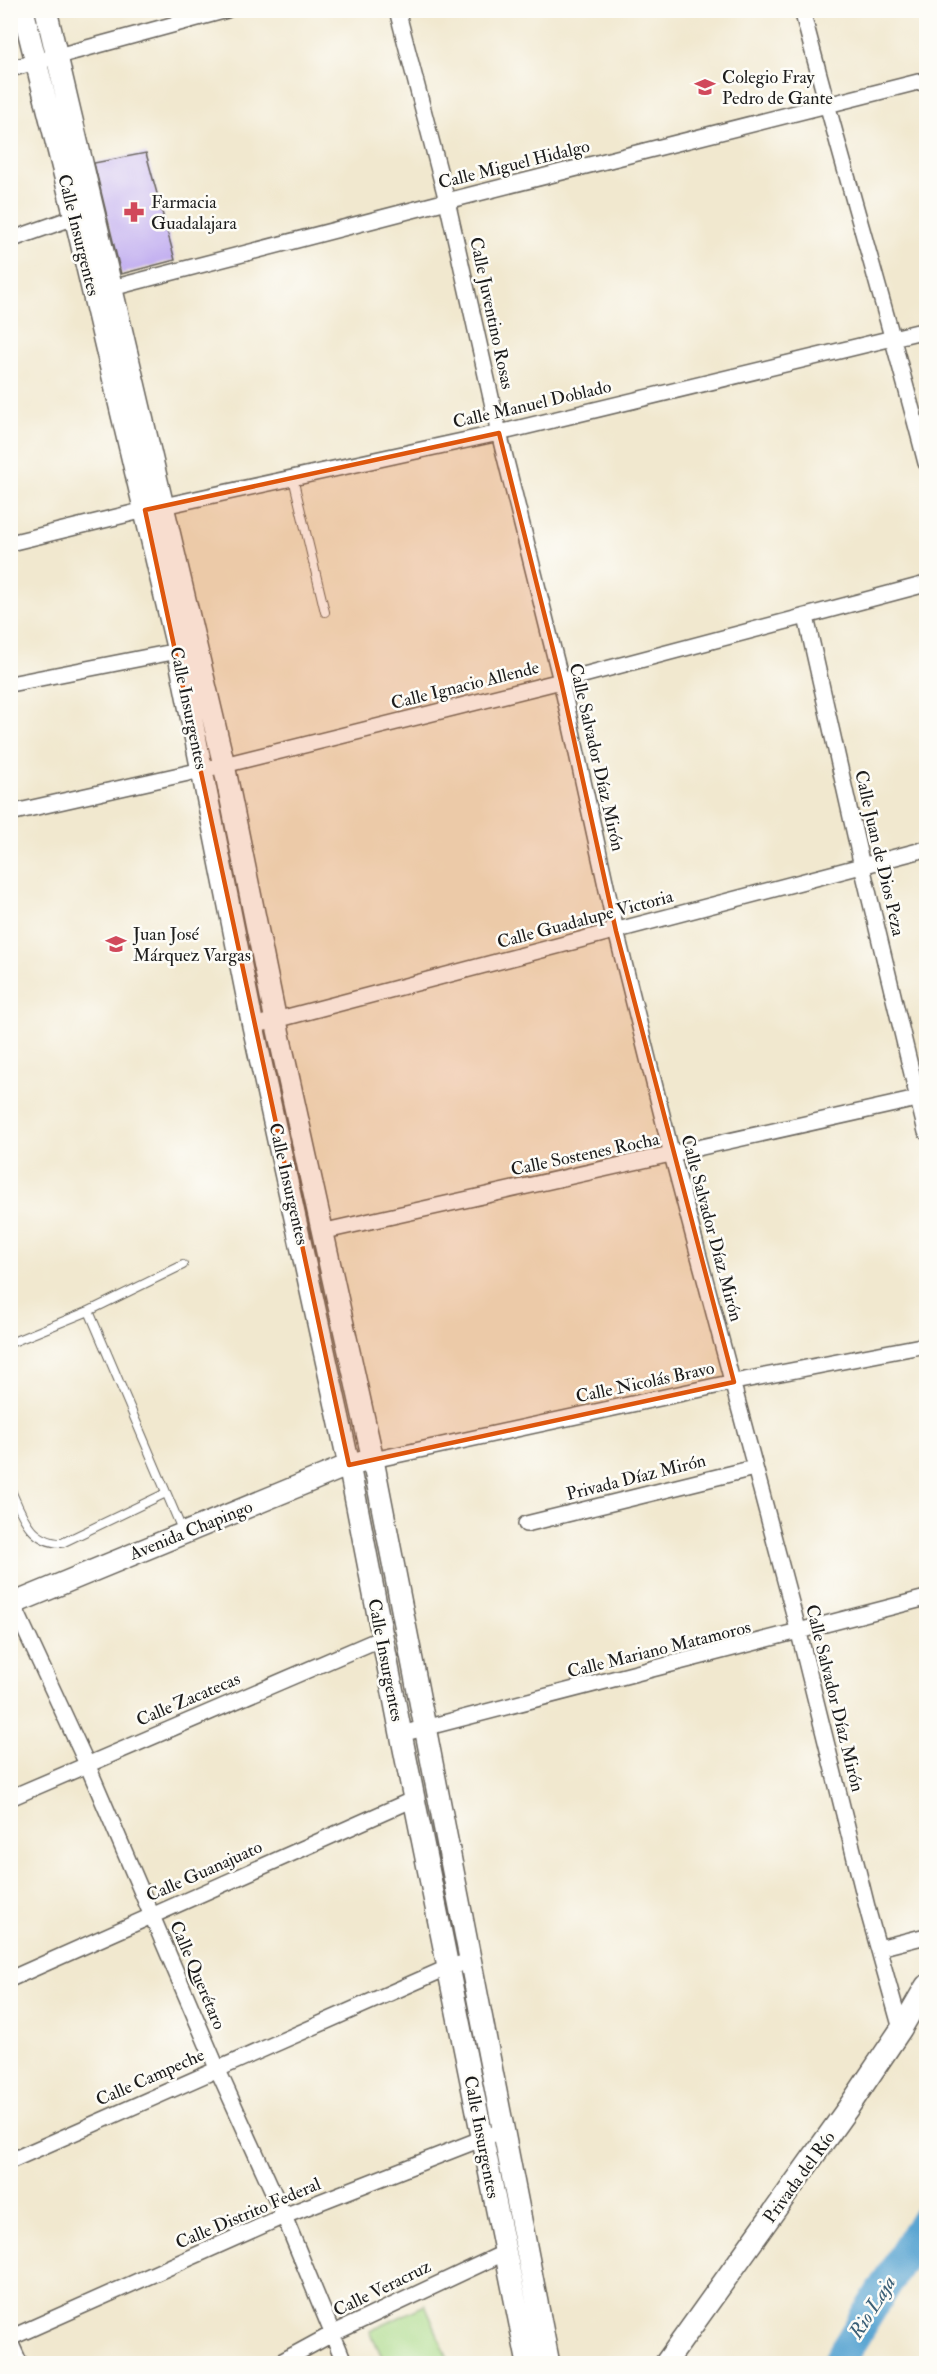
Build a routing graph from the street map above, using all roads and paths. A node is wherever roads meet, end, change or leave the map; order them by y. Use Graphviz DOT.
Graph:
graph roads {
  1 [pos="23,10"];
  2 [pos="46,10"];
  3 [pos="227,10"];
  4 [pos="398,10"];
  5 [pos="802,10"];
  6 [pos="57,55"];
  7 [pos="36,62"];
  8 [pos="10,69"];
  9 [pos="927,80"];
  10 [pos="826,104"];
  11 [pos="447,201"];
  12 [pos="75,217"];
  13 [pos="10,240"];
  14 [pos="103,291"];
  15 [pos="927,330"];
  16 [pos="894,338"];
  17 [pos="499,433"];
  18 [pos="927,463"];
  19 [pos="293,478"];
  20 [pos="154,508"];
  21 [pos="10,543"];
  22 [pos="927,584"];
  23 [pos="325,612"];
  24 [pos="806,617"];
  25 [pos="178,651"];
  26 [pos="561,681"];
  27 [pos="10,684"];
  28 [pos="224,765"];
  29 [pos="201,770"];
  30 [pos="10,813"];
  31 [pos="927,849"];
  32 [pos="862,866"];
  33 [pos="616,931"];
  34 [pos="276,1021"];
  35 [pos="253,1026"];
  36 [pos="922,1098"];
  37 [pos="927,1132"];
  38 [pos="672,1155"];
  39 [pos="321,1232"];
  40 [pos="183,1265"];
  41 [pos="89,1311"];
  42 [pos="10,1343"];
  43 [pos="927,1345"];
  44 [pos="734,1382"];
  45 [pos="373,1460"];
  46 [pos="349,1466"];
  47 [pos="754,1468"];
  48 [pos="10,1488"];
  49 [pos="166,1493"];
  50 [pos="526,1524"];
  51 [pos="184,1533"];
  52 [pos="927,1598"];
  53 [pos="12,1604"];
  54 [pos="799,1633"];
  55 [pos="382,1638"];
  56 [pos="425,1729"];
  57 [pos="401,1734"];
  58 [pos="87,1764"];
  59 [pos="10,1798"];
  60 [pos="414,1799"];
  61 [pos="151,1916"];
  62 [pos="927,1936"];
  63 [pos="879,1948"];
  64 [pos="471,1961"];
  65 [pos="449,1967"];
  66 [pos="10,1979"];
  67 [pos="927,1986"];
  68 [pos="901,2030"];
  69 [pos="217,2068"];
  70 [pos="504,2130"];
  71 [pos="482,2138"];
  72 [pos="10,2161"];
  73 [pos="284,2216"];
  74 [pos="506,2252"];
  75 [pos="332,2334"];
  76 [pos="10,2340"];
  77 [pos="20,2364"];
  78 [pos="277,2364"];
  79 [pos="345,2364"];
  80 [pos="528,2364"];
  81 [pos="549,2364"];
  82 [pos="665,2364"];
  1 -- 7 [label="main road, Calle Insurgentes"];
  2 -- 6 [label="main road, Calle Insurgentes"];
  3 -- 6 [label="street"];
  4 -- 11 [label="street, Calle Juventino Rosas"];
  5 -- 10 [label="street"];
  6 -- 7 [label="street"];
  6 -- 14 [label="main road, Calle Insurgentes"];
  7 -- 8 [label="street"];
  7 -- 12 [label="main road, Calle Insurgentes"];
  9 -- 10 [label="street, Calle Miguel Hidalgo"];
  10 -- 11 [label="street, Calle Miguel Hidalgo"];
  10 -- 16 [label="street"];
  11 -- 14 [label="street, Calle Miguel Hidalgo"];
  11 -- 17 [label="street, Calle Juventino Rosas"];
  12 -- 13 [label="street"];
  12 -- 14 [label="main road, Calle Insurgentes"];
  14 -- 20 [label="main road, Calle Insurgentes"];
  15 -- 16 [label="street, Calle Manuel Doblado"];
  16 -- 17 [label="street, Calle Manuel Doblado"];
  16 -- 18 [label="street"];
  17 -- 19 [label="street, Calle Manuel Doblado"];
  17 -- 26 [label="street, Calle Salvador Díaz Mirón"];
  19 -- 20 [label="street, Calle Manuel Doblado"];
  19 -- 23 [label="lane"];
  20 -- 21 [label="street, Calle Manuel Doblado"];
  20 -- 25 [label="main road, Calle Insurgentes"];
  20 -- 28 [label="main road, Calle Insurgentes"];
  22 -- 24 [label="street, Calle Ignacio Allende"];
  24 -- 26 [label="street, Calle Ignacio Allende"];
  24 -- 32 [label="street, Calle Juan de Dios Peza"];
  25 -- 27 [label="street"];
  25 -- 29 [label="main road, Calle Insurgentes"];
  26 -- 28 [label="street, Calle Ignacio Allende"];
  26 -- 33 [label="street, Calle Salvador Díaz Mirón"];
  28 -- 29 [label="street, Calle Ignacio Allende"];
  28 -- 34 [label="main road, Calle Insurgentes"];
  29 -- 30 [label="street, Calle Ignacio Allende"];
  29 -- 35 [label="main road, Calle Insurgentes"];
  31 -- 32 [label="street, Calle Guadalupe Victoria"];
  32 -- 33 [label="street, Calle Guadalupe Victoria"];
  32 -- 36 [label="street, Calle Juan de Dios Peza"];
  33 -- 34 [label="street, Calle Guadalupe Victoria"];
  33 -- 38 [label="street, Calle Salvador Díaz Mirón"];
  34 -- 35 [label="street, Calle Guadalupe Victoria"];
  34 -- 39 [label="main road, Calle Insurgentes"];
  35 -- 46 [label="main road, Calle Insurgentes"];
  36 -- 37 [label="street, Calle Juan de Dios Peza"];
  36 -- 38 [label="street, Calle Sostenes Rocha"];
  38 -- 39 [label="street, Calle Sostenes Rocha"];
  38 -- 44 [label="street, Calle Salvador Díaz Mirón"];
  39 -- 45 [label="main road, Calle Insurgentes"];
  40 -- 41 [label="lane"];
  41 -- 42 [label="lane"];
  41 -- 49 [label="lane"];
  43 -- 44 [label="street, Calle Nicolás Bravo"];
  44 -- 45 [label="street, Calle Nicolás Bravo"];
  44 -- 47 [label="street, Calle Salvador Díaz Mirón"];
  45 -- 46 [label="main road, Avenida Chapingo"];
  45 -- 56 [label="main road, Calle Insurgentes"];
  46 -- 51 [label="main road, Avenida Chapingo"];
  46 -- 55 [label="main road, Calle Insurgentes"];
  47 -- 50 [label="street, Privada Díaz Mirón"];
  47 -- 54 [label="street, Calle Salvador Díaz Mirón"];
  48 -- 49 [label="lane"];
  49 -- 51 [label="lane"];
  51 -- 53 [label="main road, Avenida Chapingo"];
  52 -- 54 [label="street, Calle Mariano Matamoros"];
  53 -- 58 [label="street, Calle Querétaro"];
  54 -- 56 [label="street, Calle Mariano Matamoros"];
  54 -- 63 [label="street, Calle Salvador Díaz Mirón"];
  55 -- 57 [label="main road, Calle Insurgentes"];
  55 -- 58 [label="street, Calle Zacatecas"];
  56 -- 57 [label="street, Calle Mariano Matamoros"];
  56 -- 64 [label="main road, Calle Insurgentes"];
  57 -- 60 [label="main road, Calle Insurgentes"];
  58 -- 59 [label="street, Calle Zacatecas"];
  58 -- 61 [label="street, Calle Querétaro"];
  60 -- 61 [label="street, Calle Guanajuato"];
  60 -- 65 [label="main road, Calle Insurgentes"];
  61 -- 66 [label="street, Calle Guanajuato"];
  61 -- 69 [label="street, Calle Querétaro"];
  62 -- 63 [label="street"];
  63 -- 68 [label="street, Calle Salvador Díaz Mirón"];
  64 -- 65 [label="street, Calle Campeche"];
  64 -- 70 [label="main road, Calle Insurgentes"];
  65 -- 69 [label="street, Calle Campeche"];
  65 -- 71 [label="main road, Calle Insurgentes"];
  67 -- 68 [label="main road, Privada del Río"];
  68 -- 82 [label="main road, Privada del Río"];
  69 -- 72 [label="street, Calle Campeche"];
  69 -- 73 [label="street, Calle Querétaro"];
  70 -- 71 [label="street, Calle Distrito Federal"];
  70 -- 81 [label="main road, Calle Insurgentes"];
  71 -- 73 [label="street, Calle Distrito Federal"];
  71 -- 74 [label="main road, Calle Insurgentes"];
  73 -- 75 [label="street, Calle Querétaro"];
  73 -- 76 [label="street, Calle Distrito Federal"];
  74 -- 75 [label="street, Calle Veracruz"];
  74 -- 80 [label="main road, Calle Insurgentes"];
  75 -- 78 [label="street, Calle Veracruz"];
  75 -- 79 [label="street, Calle Querétaro"];
  76 -- 77 [label="street"];
}
